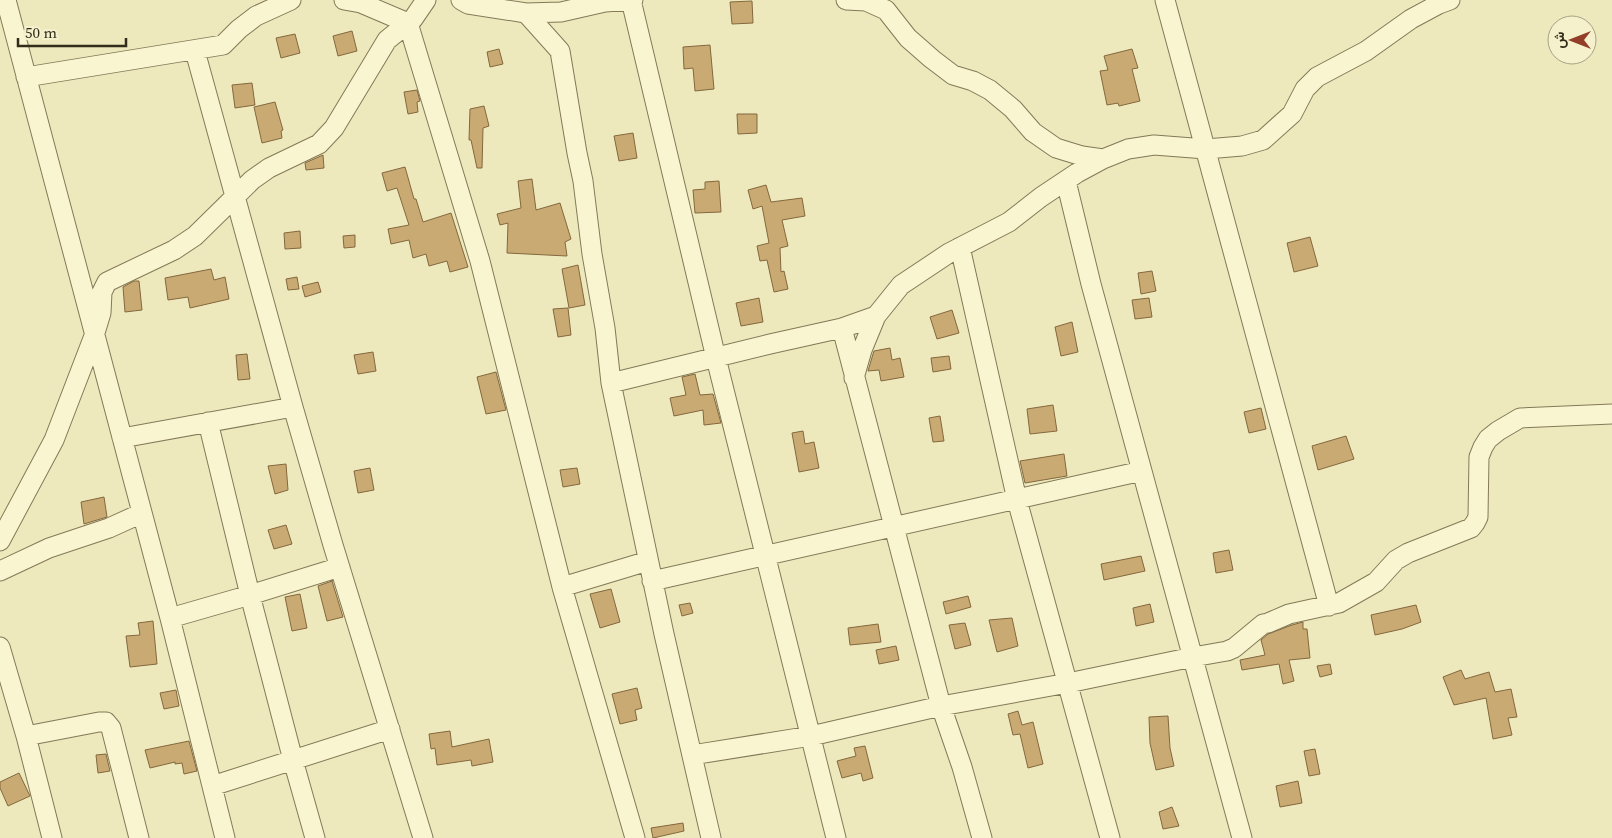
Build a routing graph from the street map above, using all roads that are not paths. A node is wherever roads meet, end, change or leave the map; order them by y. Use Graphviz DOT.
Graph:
graph roads {
  1 [pos="6,0"];
  2 [pos="291,0"];
  3 [pos="344,0"];
  4 [pos="426,0"];
  5 [pos="461,0"];
  6 [pos="632,0"];
  7 [pos="846,0"];
  8 [pos="1165,0"];
  9 [pos="1450,0"];
  10 [pos="526,13"];
  11 [pos="408,23"];
  12 [pos="195,51"];
  13 [pos="26,77"];
  14 [pos="1206,149"];
  15 [pos="1103,159"];
  16 [pos="1066,180"];
  17 [pos="235,198"];
  18 [pos="960,247"];
  19 [pos="876,316"];
  20 [pos="842,328"];
  21 [pos="94,336"];
  22 [pos="716,358"];
  23 [pos="854,378"];
  24 [pos="611,383"];
  25 [pos="293,407"];
  26 [pos="1612,414"];
  27 [pos="208,422"];
  28 [pos="122,438"];
  29 [pos="1142,471"];
  30 [pos="1017,500"];
  31 [pos="142,513"];
  32 [pos="894,527"];
  33 [pos="0,540"];
  34 [pos="766,555"];
  35 [pos="648,561"];
  36 [pos="340,567"];
  37 [pos="0,570"];
  38 [pos="652,581"];
  39 [pos="562,586"];
  40 [pos="250,596"];
  41 [pos="1329,606"];
  42 [pos="170,618"];
  43 [pos="0,647"];
  44 [pos="1193,657"];
  45 [pos="1068,683"];
  46 [pos="941,706"];
  47 [pos="390,729"];
  48 [pos="26,736"];
  49 [pos="811,736"];
  50 [pos="692,755"];
  51 [pos="293,760"];
  52 [pos="212,786"];
  53 [pos="52,838"];
  54 [pos="139,838"];
  55 [pos="225,838"];
  56 [pos="316,838"];
  57 [pos="423,838"];
  58 [pos="635,838"];
  59 [pos="711,838"];
  60 [pos="836,838"];
  61 [pos="982,838"];
  62 [pos="1110,838"];
  63 [pos="1242,838"];
  1 -- 13 [label="street"];
  2 -- 12 [label="street"];
  3 -- 11 [label="street"];
  4 -- 11 [label="street"];
  5 -- 10 [label="street"];
  6 -- 10 [label="street"];
  6 -- 22 [label="street"];
  7 -- 15 [label="street"];
  8 -- 14 [label="street"];
  9 -- 14 [label="street"];
  10 -- 24 [label="street"];
  11 -- 17 [label="street"];
  11 -- 39 [label="street"];
  12 -- 13 [label="street"];
  12 -- 17 [label="street"];
  13 -- 21 [label="street"];
  14 -- 15 [label="street"];
  14 -- 41 [label="street"];
  15 -- 16 [label="street"];
  16 -- 18 [label="street"];
  16 -- 29 [label="street"];
  17 -- 21 [label="street"];
  17 -- 25 [label="street"];
  18 -- 19 [label="street"];
  18 -- 30 [label="street"];
  19 -- 20 [label="street"];
  19 -- 23 [label="street"];
  20 -- 22 [label="street"];
  20 -- 23 [label="street"];
  21 -- 28 [label="street"];
  21 -- 33 [label="street"];
  22 -- 24 [label="street"];
  22 -- 34 [label="street"];
  23 -- 32 [label="street"];
  24 -- 35 [label="street"];
  25 -- 27 [label="street"];
  25 -- 36 [label="street"];
  26 -- 41 [label="street"];
  27 -- 28 [label="street"];
  27 -- 40 [label="street"];
  28 -- 31 [label="street"];
  29 -- 30 [label="street"];
  29 -- 44 [label="street"];
  30 -- 32 [label="street"];
  30 -- 45 [label="street"];
  31 -- 37 [label="street"];
  31 -- 42 [label="street"];
  32 -- 34 [label="street"];
  32 -- 46 [label="street"];
  34 -- 38 [label="street"];
  34 -- 49 [label="street"];
  35 -- 38 [label="street"];
  35 -- 39 [label="street"];
  36 -- 40 [label="street"];
  36 -- 47 [label="street"];
  38 -- 50 [label="street"];
  39 -- 58 [label="street"];
  40 -- 42 [label="street"];
  40 -- 51 [label="street"];
  41 -- 44 [label="street"];
  42 -- 52 [label="street"];
  43 -- 48 [label="street"];
  44 -- 45 [label="street"];
  44 -- 63 [label="street"];
  45 -- 46 [label="street"];
  45 -- 62 [label="street"];
  46 -- 49 [label="street"];
  46 -- 61 [label="street"];
  47 -- 51 [label="street"];
  47 -- 57 [label="street"];
  48 -- 53 [label="street"];
  48 -- 54 [label="street"];
  49 -- 50 [label="street"];
  49 -- 60 [label="street"];
  50 -- 59 [label="street"];
  51 -- 52 [label="street"];
  51 -- 56 [label="street"];
  52 -- 55 [label="street"];
}
